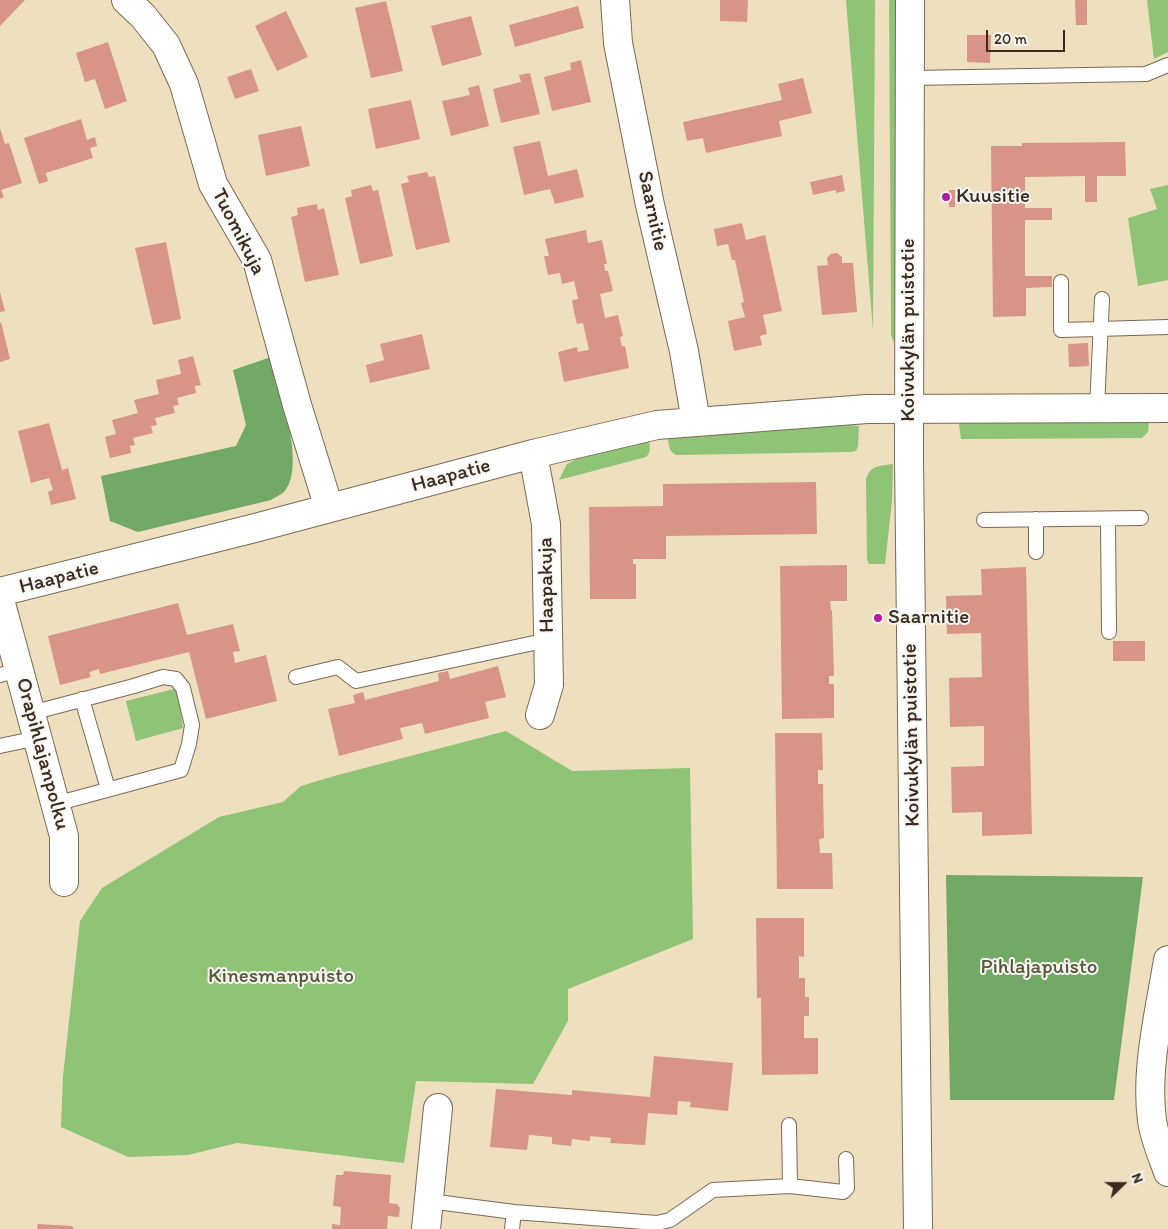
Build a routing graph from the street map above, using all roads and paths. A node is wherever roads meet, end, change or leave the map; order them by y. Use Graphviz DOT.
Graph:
graph roads {
  1 [pos="126,0"];
  2 [pos="615,0"];
  3 [pos="910,0"];
  4 [pos="1168,65"];
  5 [pos="910,78"];
  6 [pos="1061,282"];
  7 [pos="1102,299"];
  8 [pos="1168,327"];
  9 [pos="1101,329"];
  10 [pos="909,408"];
  11 [pos="1098,408"];
  12 [pos="1168,408"];
  13 [pos="696,422"];
  14 [pos="533,454"];
  15 [pos="329,508"];
  16 [pos="1141,518"];
  17 [pos="1108,519"];
  18 [pos="984,520"];
  19 [pos="1036,520"];
  20 [pos="1036,552"];
  21 [pos="0,592"];
  22 [pos="0,600"];
  23 [pos="1109,632"];
  24 [pos="548,640"];
  25 [pos="10,673"];
  26 [pos="296,677"];
  27 [pos="82,699"];
  28 [pos="540,715"];
  29 [pos="34,725"];
  30 [pos="0,746"];
  31 [pos="108,790"];
  32 [pos="55,804"];
  33 [pos="64,882"];
  34 [pos="1168,960"];
  35 [pos="438,1108"];
  36 [pos="789,1125"];
  37 [pos="846,1159"];
  38 [pos="1168,1172"];
  39 [pos="790,1186"];
  40 [pos="429,1201"];
  41 [pos="514,1212"];
  42 [pos="426,1229"];
  43 [pos="512,1229"];
  44 [pos="918,1229"];
  1 -- 15 [label="street, Tuomikuja"];
  2 -- 13 [label="street, Saarnitie"];
  3 -- 5 [label="street, Koivukylän puistotie"];
  4 -- 5 [label="lane"];
  5 -- 10 [label="street, Koivukylän puistotie"];
  6 -- 9 [label="lane"];
  7 -- 9 [label="lane"];
  8 -- 9 [label="lane"];
  9 -- 11 [label="lane"];
  10 -- 11 [label="street"];
  10 -- 13 [label="street, Haapatie"];
  10 -- 44 [label="street, Koivukylän puistotie"];
  11 -- 12 [label="street"];
  13 -- 14 [label="street, Haapatie"];
  14 -- 15 [label="street, Haapatie"];
  14 -- 24 [label="street, Haapakuja"];
  15 -- 21 [label="street, Haapatie"];
  16 -- 17 [label="lane"];
  17 -- 19 [label="lane"];
  17 -- 23 [label="lane"];
  18 -- 19 [label="lane"];
  19 -- 20 [label="lane"];
  22 -- 25 [label="street, Orapihlajanpolku"];
  24 -- 26 [label="lane"];
  24 -- 28 [label="street, Haapakuja"];
  25 -- 29 [label="street, Orapihlajanpolku"];
  27 -- 29 [label="lane"];
  27 -- 31 [label="lane"];
  27 -- 31 [label="lane"];
  29 -- 30 [label="lane"];
  29 -- 32 [label="street, Orapihlajanpolku"];
  31 -- 32 [label="lane"];
  32 -- 33 [label="street, Orapihlajanpolku"];
  34 -- 38 [label="street"];
  35 -- 40 [label="street"];
  36 -- 39 [label="lane"];
  37 -- 39 [label="lane"];
  39 -- 41 [label="lane"];
  40 -- 41 [label="lane"];
  40 -- 42 [label="street"];
  41 -- 43 [label="lane"];
}
